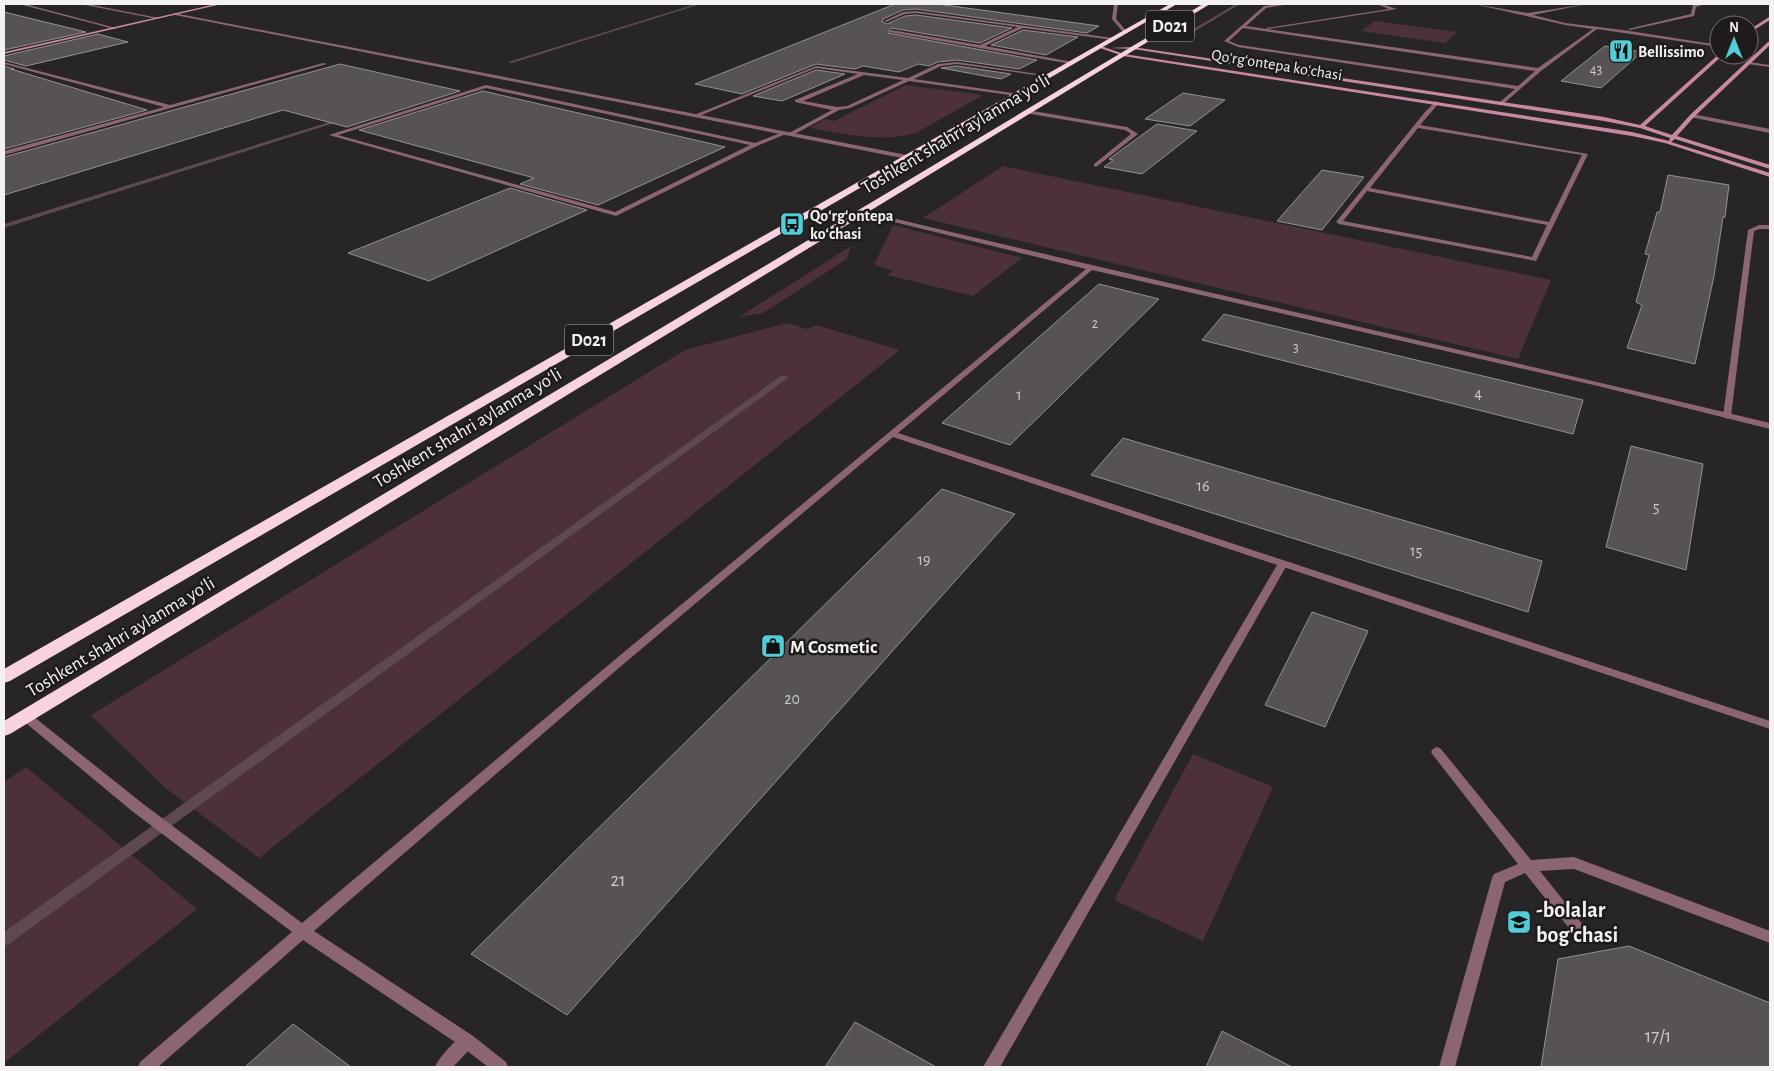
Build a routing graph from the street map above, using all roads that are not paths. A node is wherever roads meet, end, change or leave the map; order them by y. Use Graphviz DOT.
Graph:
graph roads {
  1 [pos="22,4"];
  2 [pos="82,4"];
  3 [pos="220,4"];
  4 [pos="1116,4"];
  5 [pos="1174,4"];
  6 [pos="1207,4"];
  7 [pos="1288,4"];
  8 [pos="1379,4"];
  9 [pos="1476,4"];
  10 [pos="1585,4"];
  11 [pos="1703,4"];
  12 [pos="175,14"];
  13 [pos="1525,15"];
  14 [pos="157,18"];
  15 [pos="1770,18"];
  16 [pos="886,21"];
  17 [pos="1249,22"];
  18 [pos="1759,25"];
  19 [pos="1022,26"];
  20 [pos="1243,27"];
  21 [pos="1274,27"];
  22 [pos="114,28"];
  23 [pos="1595,29"];
  24 [pos="1262,30"];
  25 [pos="1623,31"];
  26 [pos="891,32"];
  27 [pos="1126,32"];
  28 [pos="1113,39"];
  29 [pos="1770,43"];
  30 [pos="1709,44"];
  31 [pos="980,47"];
  32 [pos="1099,47"];
  33 [pos="1128,52"];
  34 [pos="4,53"];
  35 [pos="1759,53"];
  36 [pos="1024,54"];
  37 [pos="1016,58"];
  38 [pos="4,63"];
  39 [pos="1071,63"];
  40 [pos="325,64"];
  41 [pos="1002,65"];
  42 [pos="1710,65"];
  43 [pos="1747,65"];
  44 [pos="995,68"];
  45 [pos="1539,70"];
  46 [pos="865,73"];
  47 [pos="1049,76"];
  48 [pos="908,78"];
  49 [pos="1519,88"];
  50 [pos="1017,94"];
  51 [pos="1436,103"];
  52 [pos="1502,103"];
  53 [pos="170,107"];
  54 [pos="837,109"];
  55 [pos="1027,112"];
  56 [pos="697,115"];
  57 [pos="1692,116"];
  58 [pos="1417,126"];
  59 [pos="1641,126"];
  60 [pos="1770,131"];
  61 [pos="788,133"];
  62 [pos="1676,136"];
  63 [pos="1668,142"];
  64 [pos="755,145"];
  65 [pos="4,153"];
  66 [pos="907,157"];
  67 [pos="1096,165"];
  68 [pos="1770,167"];
  69 [pos="1770,175"];
  70 [pos="1366,189"];
  71 [pos="859,212"];
  72 [pos="1551,224"];
  73 [pos="1770,226"];
  74 [pos="1091,268"];
  75 [pos="1727,416"];
  76 [pos="1770,426"];
  77 [pos="891,434"];
  78 [pos="1282,565"];
  79 [pos="4,677"];
  80 [pos="25,716"];
  81 [pos="1770,725"];
  82 [pos="4,729"];
  83 [pos="1437,752"];
  84 [pos="1528,866"];
  85 [pos="302,931"];
  86 [pos="1582,934"];
  87 [pos="1770,937"];
  88 [pos="467,1041"];
  89 [pos="146,1067"];
  90 [pos="443,1067"];
  91 [pos="500,1067"];
  92 [pos="990,1067"];
  93 [pos="1447,1067"];
  1 -- 22 [label="street"];
  2 -- 14 [label="street"];
  3 -- 12 [label="main road"];
  4 -- 27 [label="street"];
  5 -- 27 [label="highway, Toshkent shahri aylanma yoʻli / D021"];
  6 -- 33 [label="highway, Toshkent shahri aylanma yoʻli / D021"];
  7 -- 17 [label="street"];
  8 -- 21 [label="street"];
  9 -- 13 [label="street"];
  10 -- 13 [label="street"];
  11 -- 25 [label="street"];
  12 -- 14 [label="main road"];
  12 -- 56 [label="street"];
  13 -- 23 [label="street"];
  14 -- 22 [label="main road"];
  15 -- 18 [label="main road"];
  16 -- 19 [label="street"];
  17 -- 20 [label="street"];
  17 -- 21 [label="street"];
  19 -- 28 [label="street"];
  19 -- 31 [label="street"];
  20 -- 24 [label="street"];
  20 -- 49 [label="street"];
  21 -- 24 [label="street"];
  22 -- 34 [label="main road"];
  23 -- 25 [label="street"];
  23 -- 45 [label="street"];
  24 -- 45 [label="street"];
  25 -- 30 [label="street"];
  26 -- 31 [label="street"];
  27 -- 28 [label="highway, Toshkent shahri aylanma yoʻli / D021"];
  28 -- 32 [label="highway, Toshkent shahri aylanma yoʻli / D021"];
  29 -- 35 [label="main road"];
  31 -- 36 [label="street"];
  32 -- 33 [label="main road, Qoʻrgʻontepa koʻchasi"];
  32 -- 33 [label="main road, Qoʻrgʻontepa koʻchasi"];
  32 -- 39 [label="highway, Toshkent shahri aylanma yoʻli / D021"];
  33 -- 51 [label="main road, Qoʻrgʻontepa koʻchasi"];
  33 -- 52 [label="main road, Qoʻrgʻontepa koʻchasi"];
  33 -- 55 [label="highway, Toshkent shahri aylanma yoʻli / D021"];
  36 -- 37 [label="street"];
  36 -- 39 [label="street"];
  38 -- 53 [label="street"];
  39 -- 47 [label="highway, Toshkent shahri aylanma yoʻli / D021"];
  40 -- 53 [label="street"];
  41 -- 44 [label="street"];
  42 -- 59 [label="main road"];
  43 -- 57 [label="main road"];
  44 -- 47 [label="street"];
  44 -- 48 [label="street"];
  45 -- 49 [label="street"];
  46 -- 48 [label="street"];
  46 -- 54 [label="street"];
  46 -- 56 [label="street"];
  47 -- 50 [label="highway, Toshkent shahri aylanma yoʻli / D021"];
  48 -- 50 [label="street"];
  48 -- 54 [label="street"];
  49 -- 52 [label="street"];
  50 -- 66 [label="highway, Toshkent shahri aylanma yoʻli / D021"];
  51 -- 58 [label="street"];
  51 -- 63 [label="main road, Qoʻrgʻontepa koʻchasi"];
  52 -- 59 [label="main road, Qoʻrgʻontepa koʻchasi"];
  53 -- 65 [label="street"];
  54 -- 61 [label="street"];
  55 -- 67 [label="street"];
  55 -- 71 [label="highway, Toshkent shahri aylanma yoʻli / D021"];
  56 -- 61 [label="street"];
  57 -- 60 [label="street"];
  57 -- 62 [label="main road"];
  58 -- 70 [label="street"];
  58 -- 72 [label="street"];
  59 -- 62 [label="main road, Qoʻrgʻontepa koʻchasi"];
  59 -- 63 [label="main road, Qoʻrgʻontepa koʻchasi"];
  61 -- 64 [label="street"];
  61 -- 66 [label="street"];
  62 -- 63 [label="main road"];
  62 -- 68 [label="main road, Qoʻrgʻontepa koʻchasi"];
  63 -- 69 [label="main road, Qoʻrgʻontepa koʻchasi"];
  64 -- 64 [label="street"];
  66 -- 79 [label="highway, Toshkent shahri aylanma yoʻli / D021"];
  70 -- 72 [label="street"];
  70 -- 72 [label="street"];
  71 -- 74 [label="street"];
  71 -- 80 [label="highway, Toshkent shahri aylanma yoʻli / D021"];
  73 -- 75 [label="street"];
  74 -- 75 [label="street"];
  74 -- 77 [label="street"];
  75 -- 76 [label="street"];
  77 -- 78 [label="street"];
  77 -- 85 [label="street"];
  78 -- 81 [label="street"];
  78 -- 92 [label="street"];
  80 -- 82 [label="highway, Toshkent shahri aylanma yoʻli / D021"];
  80 -- 85 [label="street"];
  83 -- 84 [label="street"];
  84 -- 86 [label="street"];
  84 -- 87 [label="street"];
  84 -- 93 [label="street"];
  85 -- 88 [label="street"];
  85 -- 89 [label="street"];
  88 -- 90 [label="street"];
  88 -- 91 [label="street"];
}
